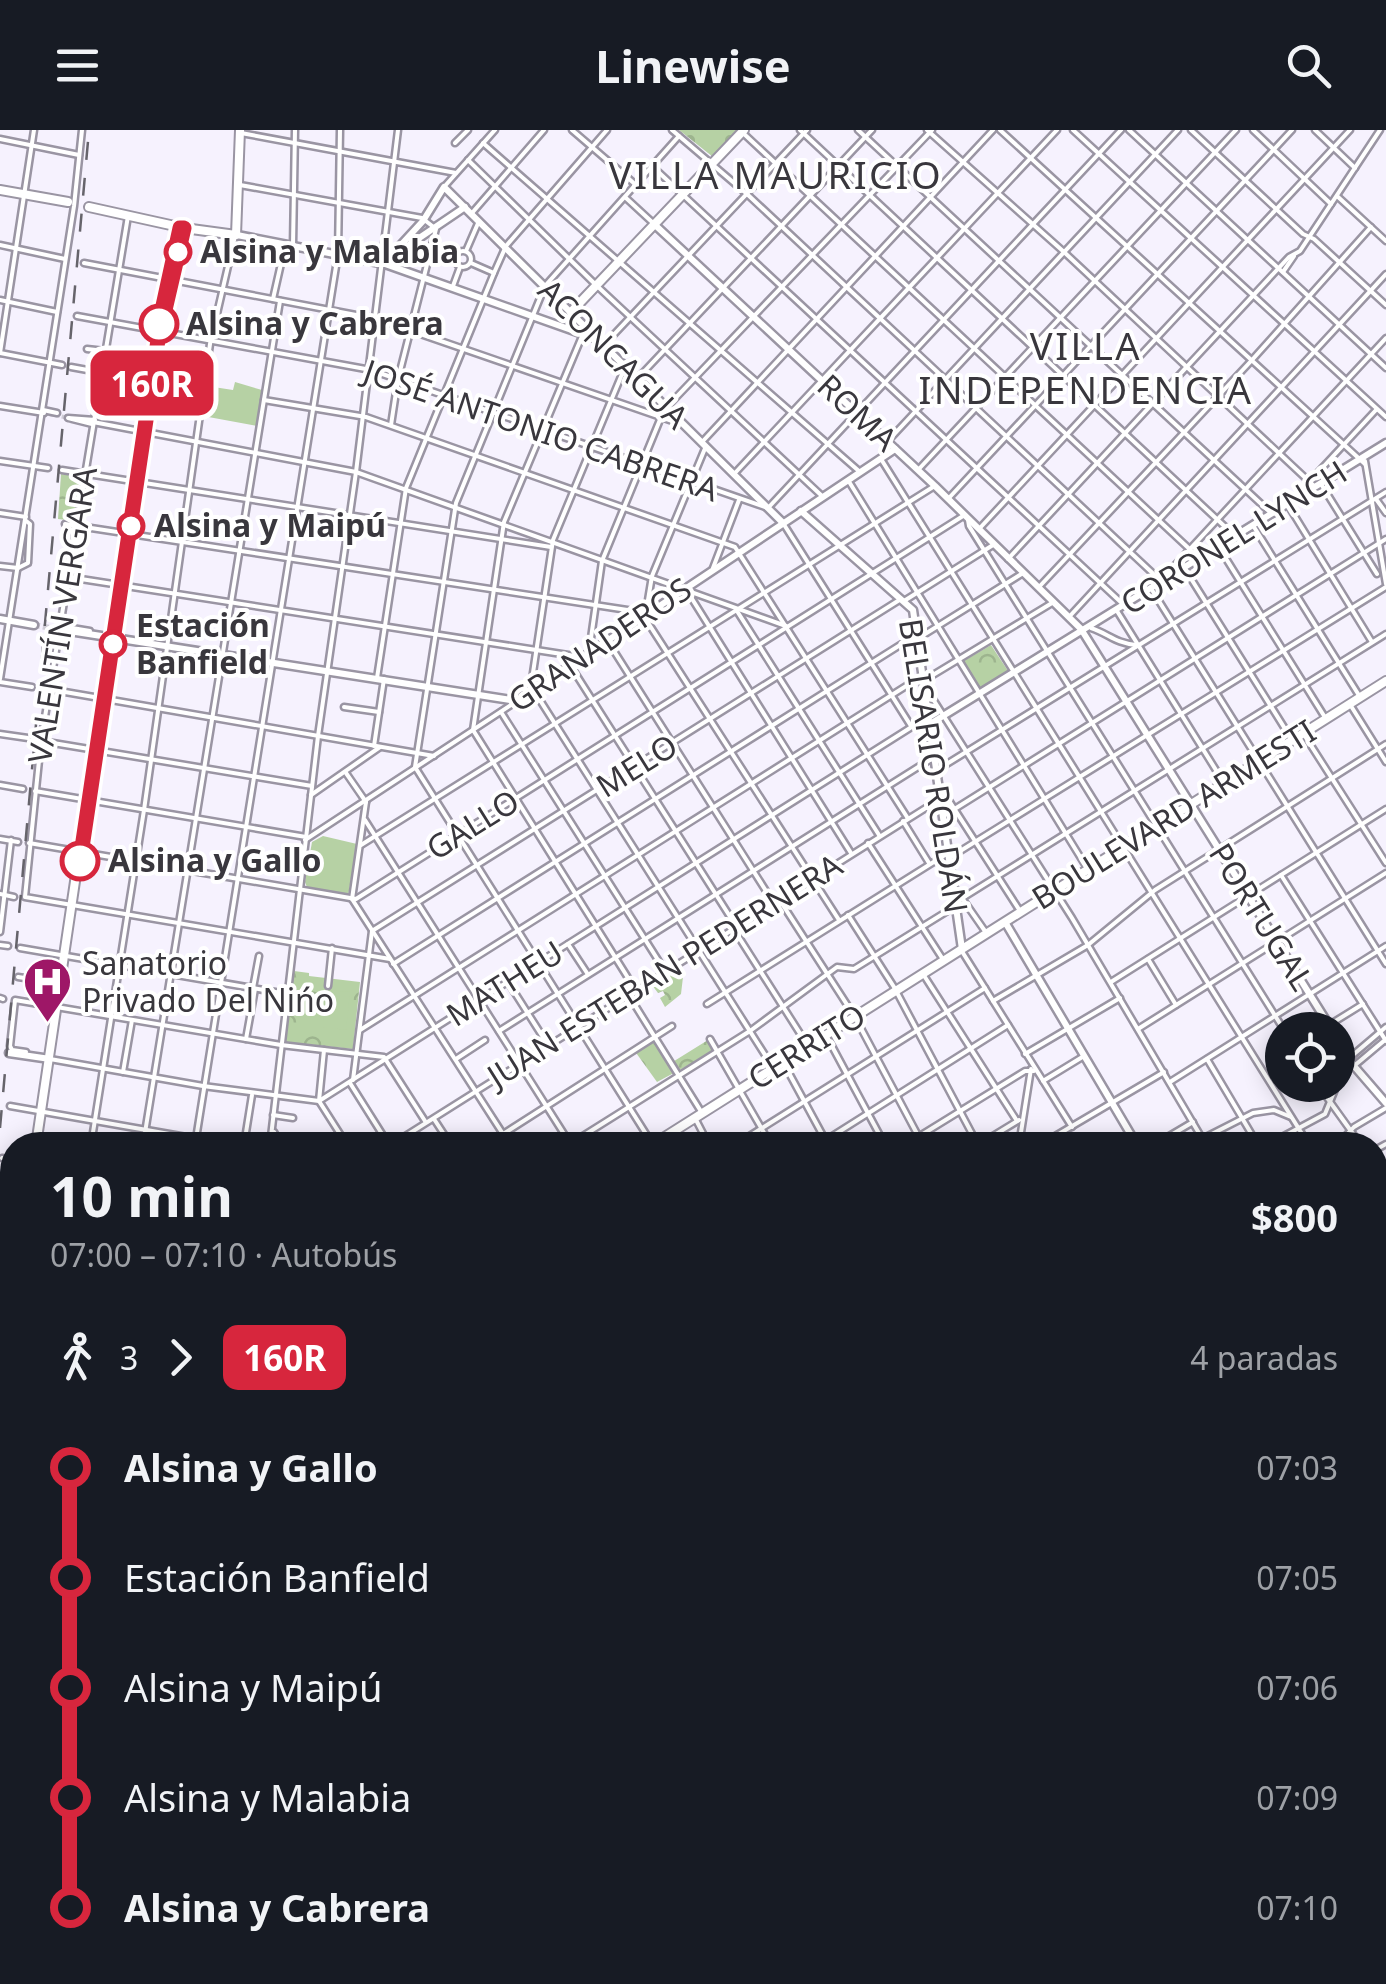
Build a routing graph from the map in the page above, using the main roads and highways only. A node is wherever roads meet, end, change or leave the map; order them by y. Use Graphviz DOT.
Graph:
graph roads {
  1 [pos="238,131"];
  2 [pos="743,131"];
  3 [pos="0,190"];
  4 [pos="72,203"];
  5 [pos="88,207"];
  6 [pos="182,228"];
  7 [pos="571,312"];
  8 [pos="1386,681"];
  9 [pos="962,950"];
  10 [pos="64,956"];
  11 [pos="56,1008"];
  12 [pos="39,1132"];
  13 [pos="673,1132"];
  1 -- 6 [label="main road"];
  2 -- 7 [label="main road"];
  3 -- 4 [label="main road"];
  5 -- 6 [label="main road"];
  6 -- 10 [label="main road"];
  8 -- 9 [label="main road, BOULEVARD ARMESTI"];
  9 -- 13 [label="main road, CERRITO"];
  10 -- 11 [label="main road"];
  10 -- 11 [label="main road"];
  11 -- 12 [label="main road"];
}
